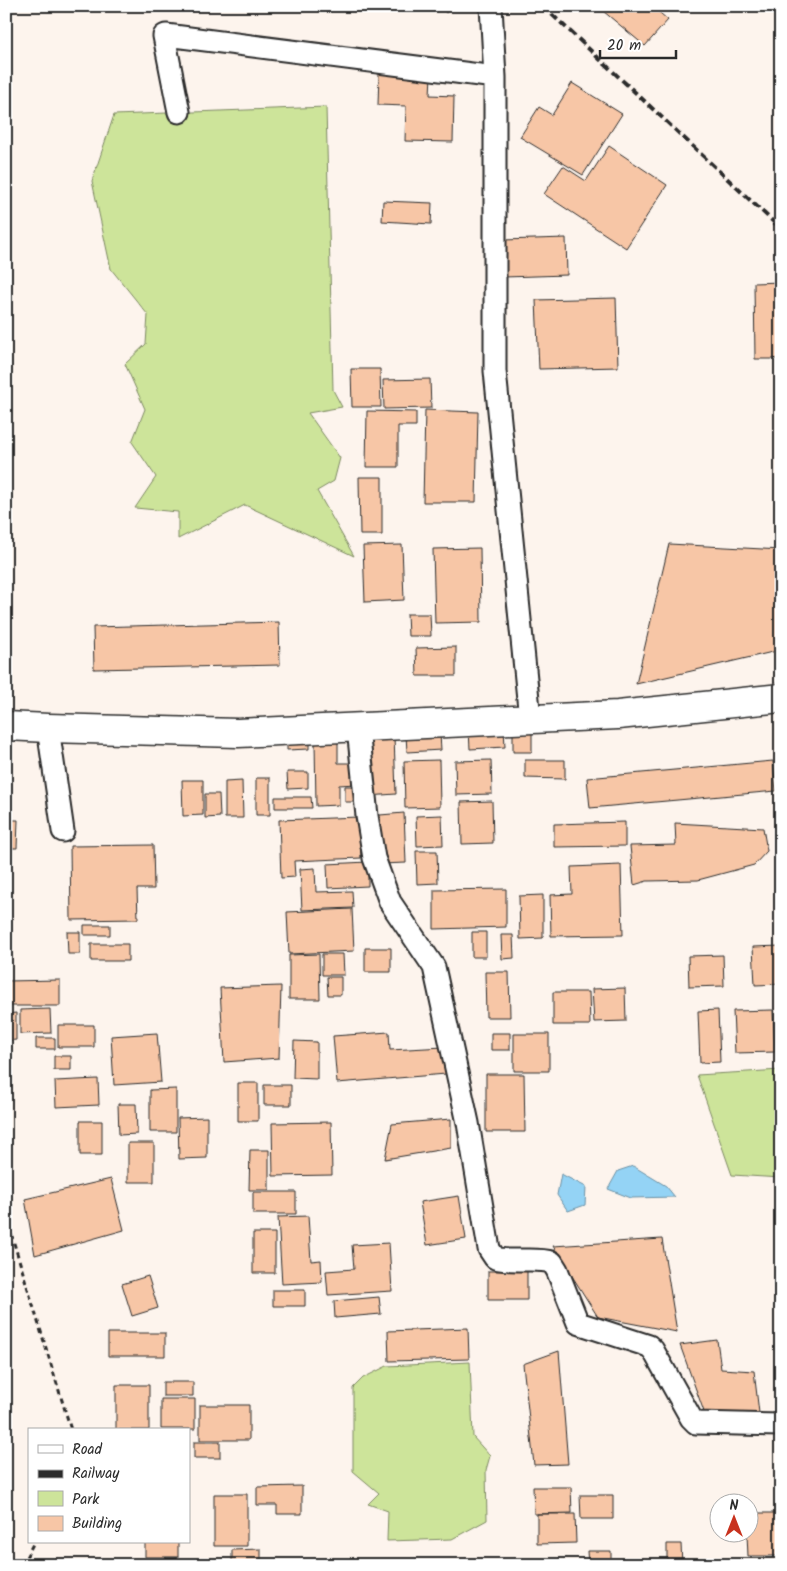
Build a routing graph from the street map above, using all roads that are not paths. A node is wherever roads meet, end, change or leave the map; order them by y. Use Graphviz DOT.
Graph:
graph roads {
  1 [pos="491,6"];
  2 [pos="495,77"];
  3 [pos="179,112"];
  4 [pos="781,698"];
  5 [pos="530,719"];
  6 [pos="6,726"];
  7 [pos="48,728"];
  8 [pos="358,728"];
  9 [pos="63,831"];
  10 [pos="781,1425"];
  1 -- 2 [label="street"];
  2 -- 3 [label="street"];
  2 -- 5 [label="street"];
  4 -- 5 [label="main road"];
  5 -- 8 [label="main road"];
  6 -- 7 [label="main road"];
  7 -- 8 [label="main road"];
  7 -- 9 [label="street"];
  8 -- 10 [label="street"];
}
